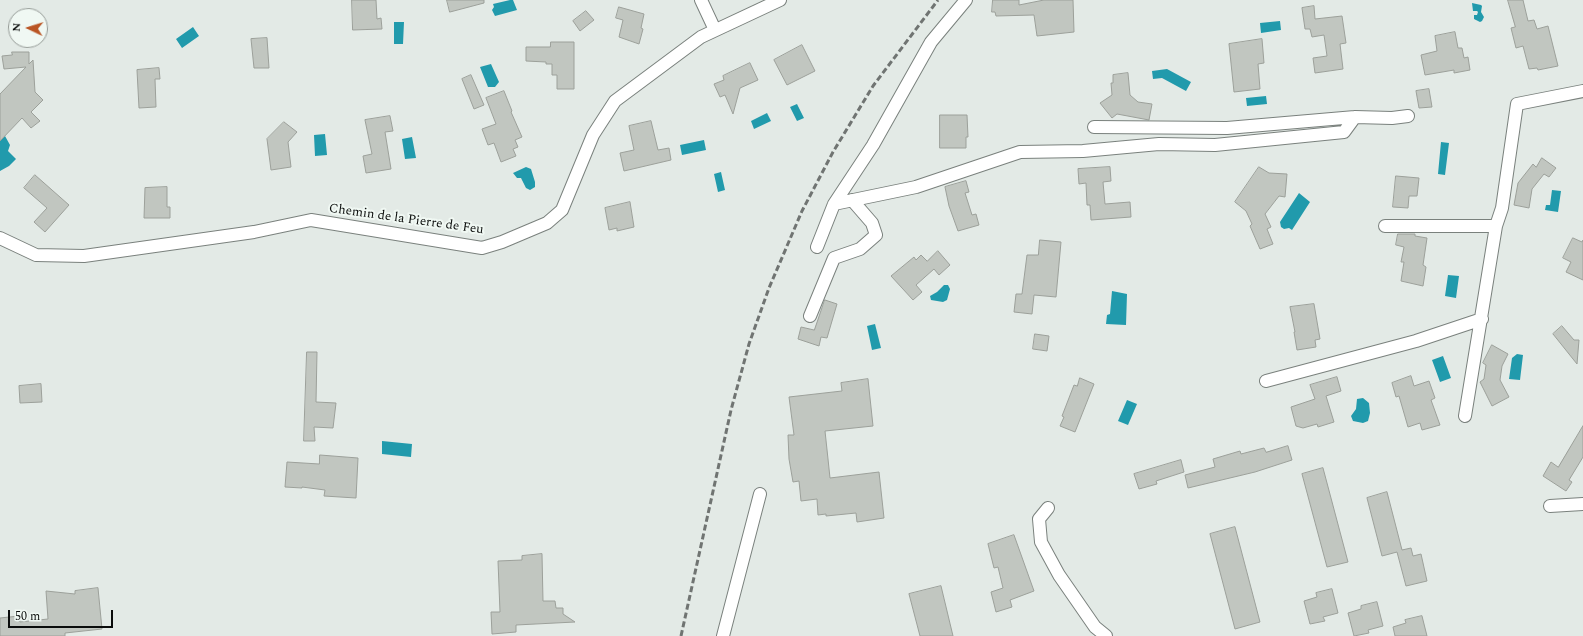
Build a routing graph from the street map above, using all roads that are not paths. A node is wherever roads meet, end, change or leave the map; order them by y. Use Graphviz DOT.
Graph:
graph roads {
  1 [pos="701,0"];
  2 [pos="780,0"];
  3 [pos="966,0"];
  4 [pos="715,30"];
  5 [pos="1583,91"];
  6 [pos="1408,116"];
  7 [pos="1355,117"];
  8 [pos="1094,127"];
  9 [pos="852,200"];
  10 [pos="834,204"];
  11 [pos="1385,226"];
  12 [pos="1496,226"];
  13 [pos="0,238"];
  14 [pos="817,247"];
  15 [pos="810,316"];
  16 [pos="1482,319"];
  17 [pos="1266,381"];
  18 [pos="1465,416"];
  19 [pos="760,494"];
  20 [pos="1583,504"];
  21 [pos="1550,506"];
  22 [pos="1048,508"];
  23 [pos="723,636"];
  24 [pos="1106,636"];
  1 -- 4 [label="street"];
  2 -- 4 [label="street, Chemin de la Pierre de Feu"];
  3 -- 10 [label="street"];
  4 -- 13 [label="street, Chemin de la Pierre de Feu"];
  5 -- 12 [label="street"];
  6 -- 7 [label="street"];
  7 -- 8 [label="street"];
  7 -- 9 [label="street"];
  9 -- 10 [label="street"];
  9 -- 15 [label="street"];
  10 -- 14 [label="street"];
  11 -- 12 [label="street"];
  12 -- 16 [label="street"];
  16 -- 17 [label="street"];
  16 -- 18 [label="street"];
  19 -- 23 [label="street"];
  20 -- 21 [label="street"];
  22 -- 24 [label="street"];
}
